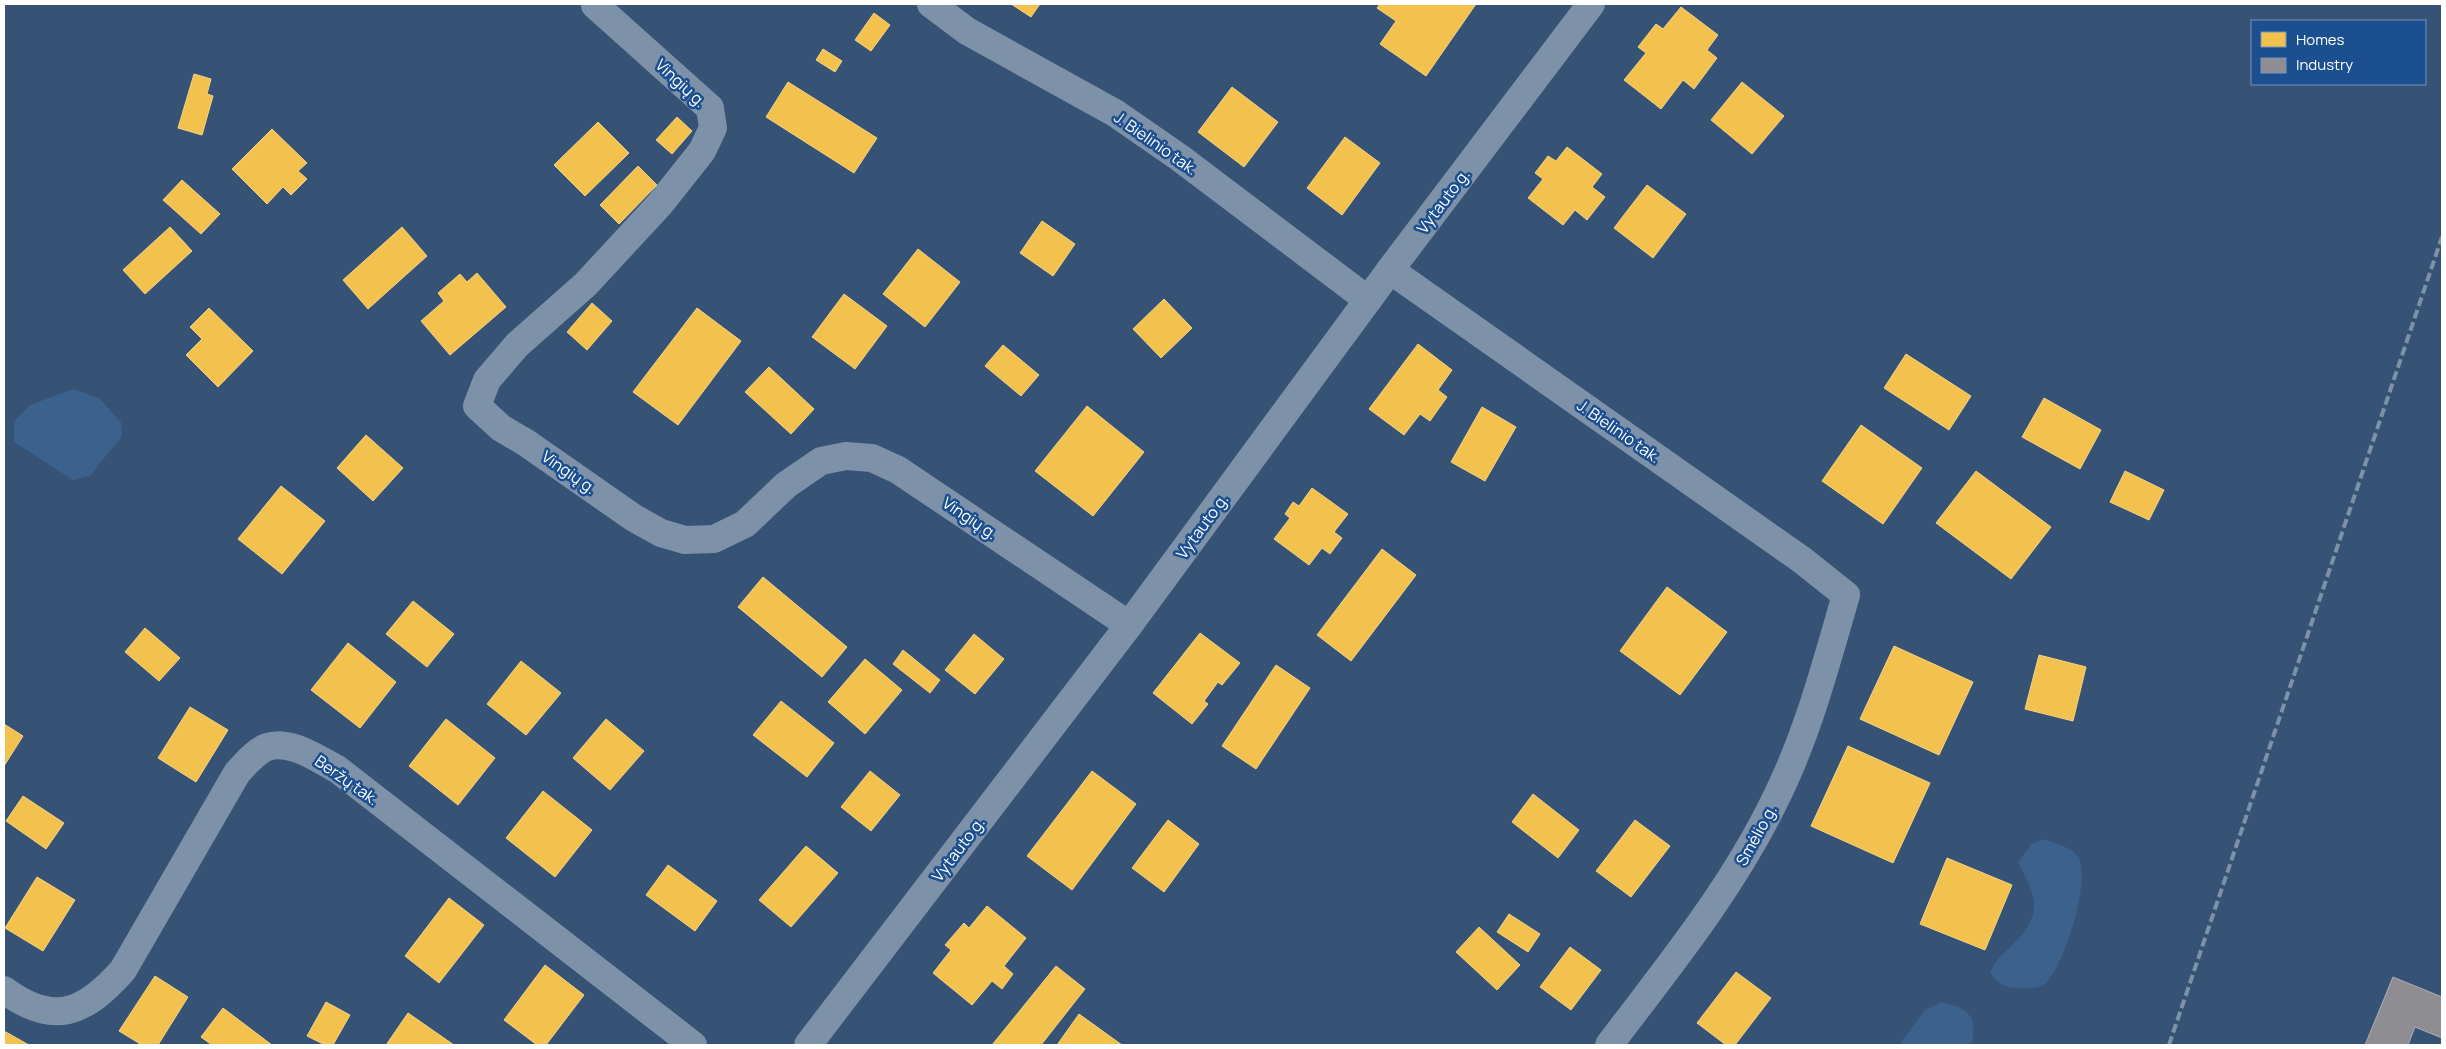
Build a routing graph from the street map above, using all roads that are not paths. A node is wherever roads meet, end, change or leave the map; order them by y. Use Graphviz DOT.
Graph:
graph roads {
  1 [pos="931,4"];
  2 [pos="1591,4"];
  3 [pos="595,5"];
  4 [pos="1390,270"];
  5 [pos="1368,300"];
  6 [pos="1846,595"];
  7 [pos="1129,625"];
  8 [pos="4,990"];
  9 [pos="693,1045"];
  10 [pos="808,1045"];
  11 [pos="1609,1045"];
  1 -- 5 [label="street, J. Bielinio tak."];
  2 -- 4 [label="street, Vytauto g."];
  3 -- 7 [label="street, Vingių g."];
  4 -- 5 [label="street, Vytauto g."];
  4 -- 6 [label="street, J. Bielinio tak."];
  5 -- 7 [label="street, Vytauto g."];
  6 -- 11 [label="street, Smėlio g."];
  7 -- 10 [label="street, Vytauto g."];
  8 -- 9 [label="street, Beržų tak."];
}
